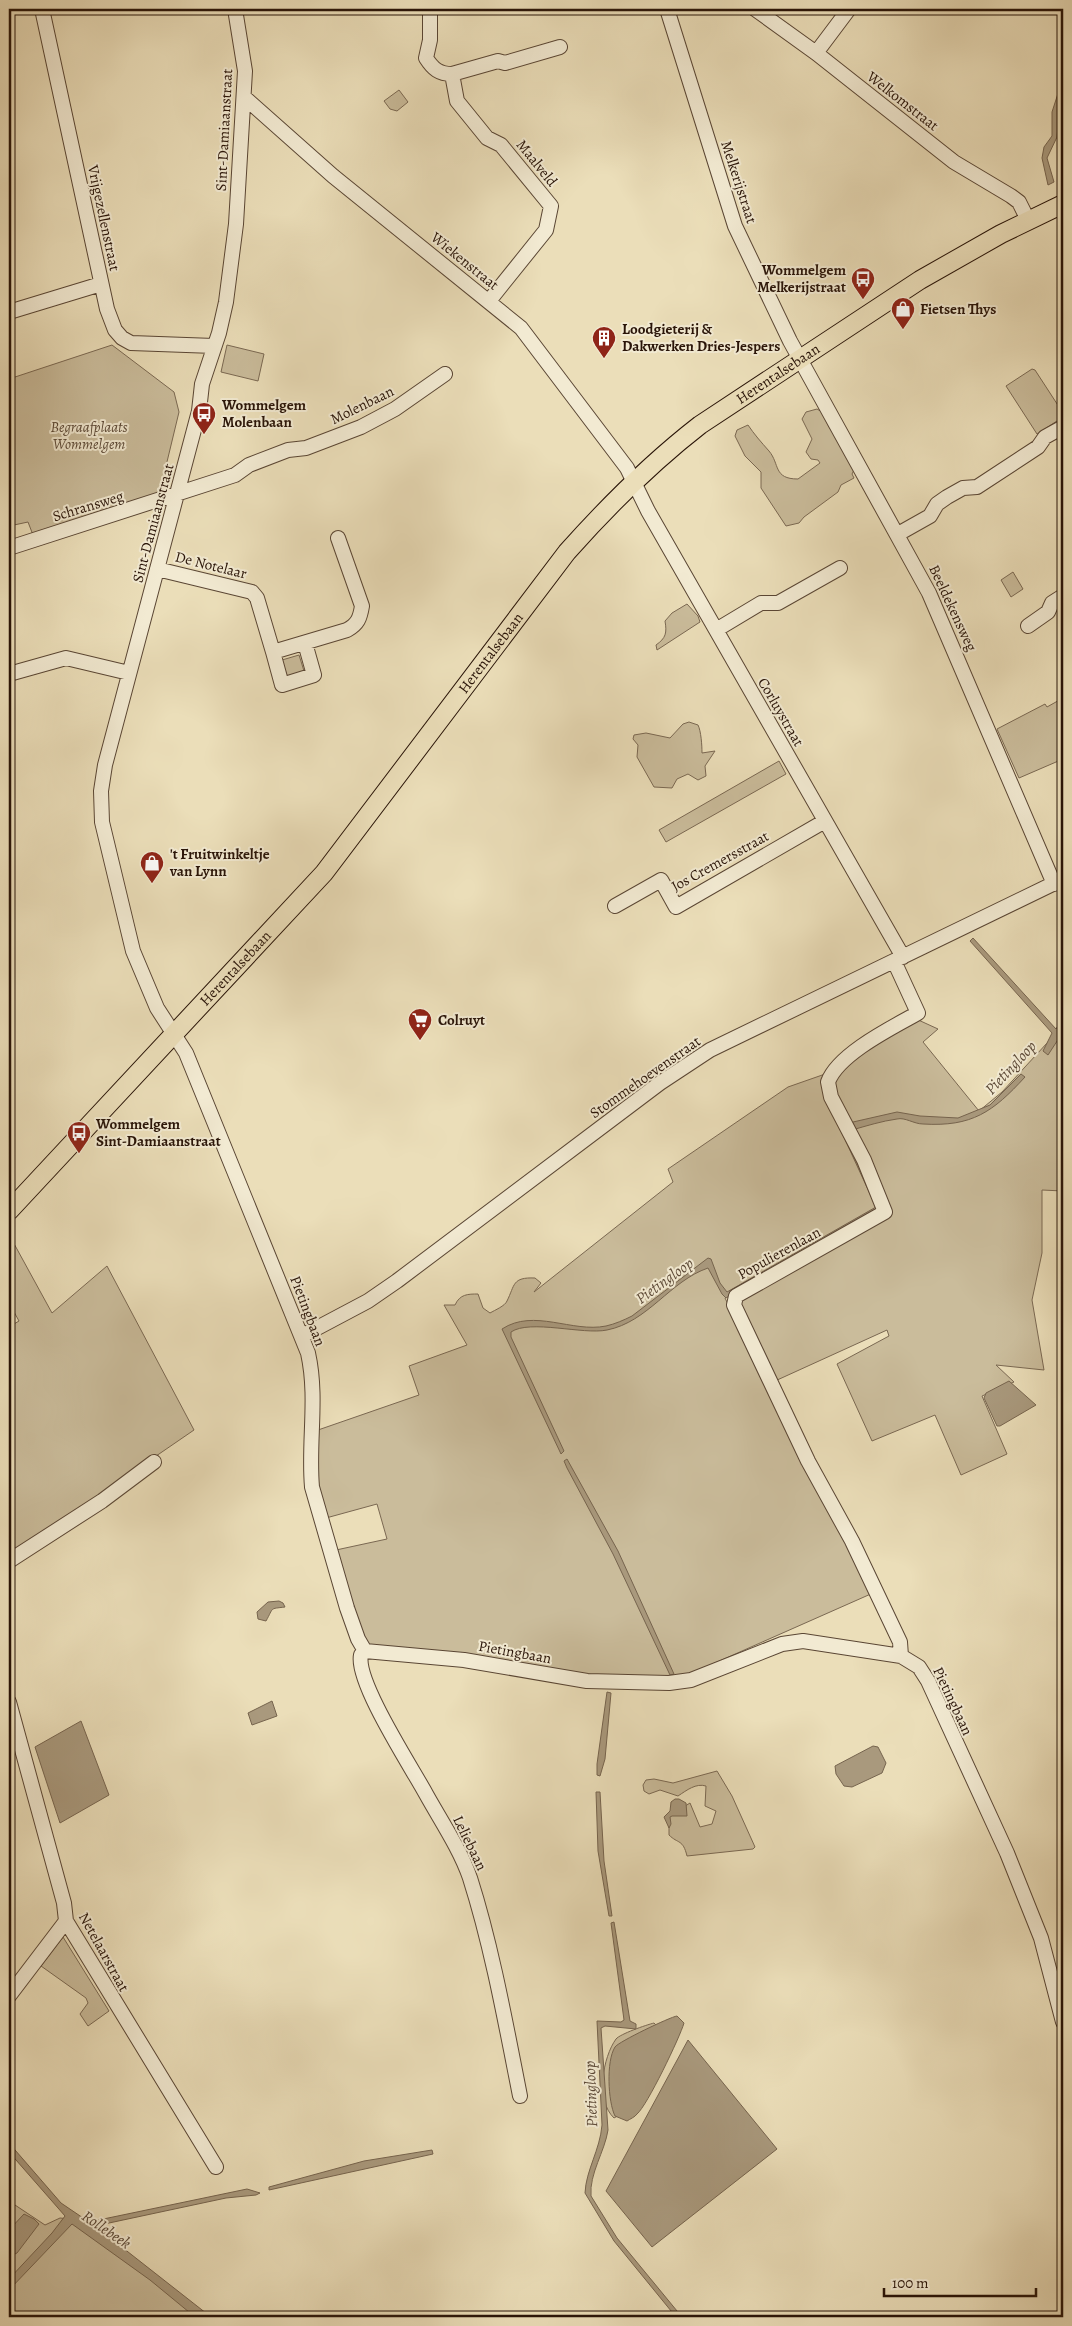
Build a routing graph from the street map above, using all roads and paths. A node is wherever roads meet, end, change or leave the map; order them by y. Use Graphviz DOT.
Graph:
graph roads {
  1 [pos="42,9"];
  2 [pos="235,9"];
  3 [pos="430,9"];
  4 [pos="668,9"];
  5 [pos="755,9"];
  6 [pos="849,9"];
  7 [pos="560,48"];
  8 [pos="816,53"];
  9 [pos="452,74"];
  10 [pos="244,97"];
  11 [pos="1063,204"];
  12 [pos="1028,220"];
  13 [pos="101,284"];
  14 [pos="489,301"];
  15 [pos="9,312"];
  16 [pos="214,346"];
  17 [pos="800,358"];
  18 [pos="444,374"];
  19 [pos="1063,427"];
  20 [pos="633,481"];
  21 [pos="177,495"];
  22 [pos="898,534"];
  23 [pos="338,538"];
  24 [pos="9,548"];
  25 [pos="840,568"];
  26 [pos="157,569"];
  27 [pos="1063,596"];
  28 [pos="1028,626"];
  29 [pos="716,630"];
  30 [pos="305,643"];
  31 [pos="273,652"];
  32 [pos="129,673"];
  33 [pos="9,674"];
  34 [pos="825,821"];
  35 [pos="1059,881"];
  36 [pos="615,906"];
  37 [pos="899,959"];
  38 [pos="173,1032"];
  39 [pos="9,1211"];
  40 [pos="302,1336"];
  41 [pos="154,1462"];
  42 [pos="9,1561"];
  43 [pos="365,1651"];
  44 [pos="901,1656"];
  45 [pos="9,1702"];
  46 [pos="66,1921"];
  47 [pos="9,1996"];
  48 [pos="1063,2022"];
  49 [pos="520,2096"];
  50 [pos="216,2167"];
  1 -- 13 [label="street, Vrijgezellenstraat"];
  2 -- 10 [label="street, Sint-Damiaanstraat"];
  3 -- 9 [label="street"];
  4 -- 17 [label="street, Melkerijstraat"];
  5 -- 8 [label="street, Welkomstraat"];
  6 -- 8 [label="street"];
  7 -- 9 [label="street"];
  8 -- 12 [label="street, Welkomstraat"];
  9 -- 14 [label="street, Maalveld"];
  10 -- 14 [label="street, Wiekenstraat"];
  10 -- 16 [label="street, Sint-Damiaanstraat"];
  11 -- 12 [label="main road, Herentalsebaan"];
  12 -- 17 [label="main road, Herentalsebaan"];
  13 -- 15 [label="street"];
  13 -- 16 [label="street, Vrijgezellenstraat"];
  14 -- 20 [label="street, Wiekenstraat"];
  16 -- 21 [label="street, Sint-Damiaanstraat"];
  17 -- 20 [label="main road, Herentalsebaan"];
  17 -- 22 [label="street, Beeldekensweg"];
  18 -- 21 [label="street, Molenbaan"];
  19 -- 22 [label="street"];
  20 -- 29 [label="street, Corluystraat"];
  20 -- 38 [label="main road, Herentalsebaan"];
  21 -- 24 [label="street, Schransweg"];
  21 -- 26 [label="street, Sint-Damiaanstraat"];
  22 -- 35 [label="street, Beeldekensweg"];
  23 -- 30 [label="street"];
  25 -- 29 [label="street"];
  26 -- 31 [label="street, De Notelaar"];
  26 -- 32 [label="street, Sint-Damiaanstraat"];
  27 -- 28 [label="street"];
  29 -- 34 [label="street, Corluystraat"];
  30 -- 31 [label="street"];
  30 -- 31 [label="street, De Notelaar"];
  32 -- 33 [label="street"];
  32 -- 38 [label="street, Sint-Damiaanstraat"];
  34 -- 36 [label="street, Jos Cremersstraat"];
  34 -- 37 [label="street, Corluystraat"];
  35 -- 37 [label="street, Stommehoevenstraat"];
  37 -- 40 [label="street, Stommehoevenstraat"];
  37 -- 44 [label="street, Populierenlaan"];
  38 -- 39 [label="main road, Herentalsebaan"];
  38 -- 40 [label="street, Pietingbaan"];
  40 -- 43 [label="street, Pietingbaan"];
  41 -- 42 [label="street"];
  43 -- 44 [label="street, Pietingbaan"];
  43 -- 49 [label="street, Leliebaan"];
  44 -- 48 [label="street, Pietingbaan"];
  45 -- 46 [label="street, Netelaarstraat"];
  46 -- 47 [label="street"];
  46 -- 50 [label="street, Netelaarstraat"];
}
